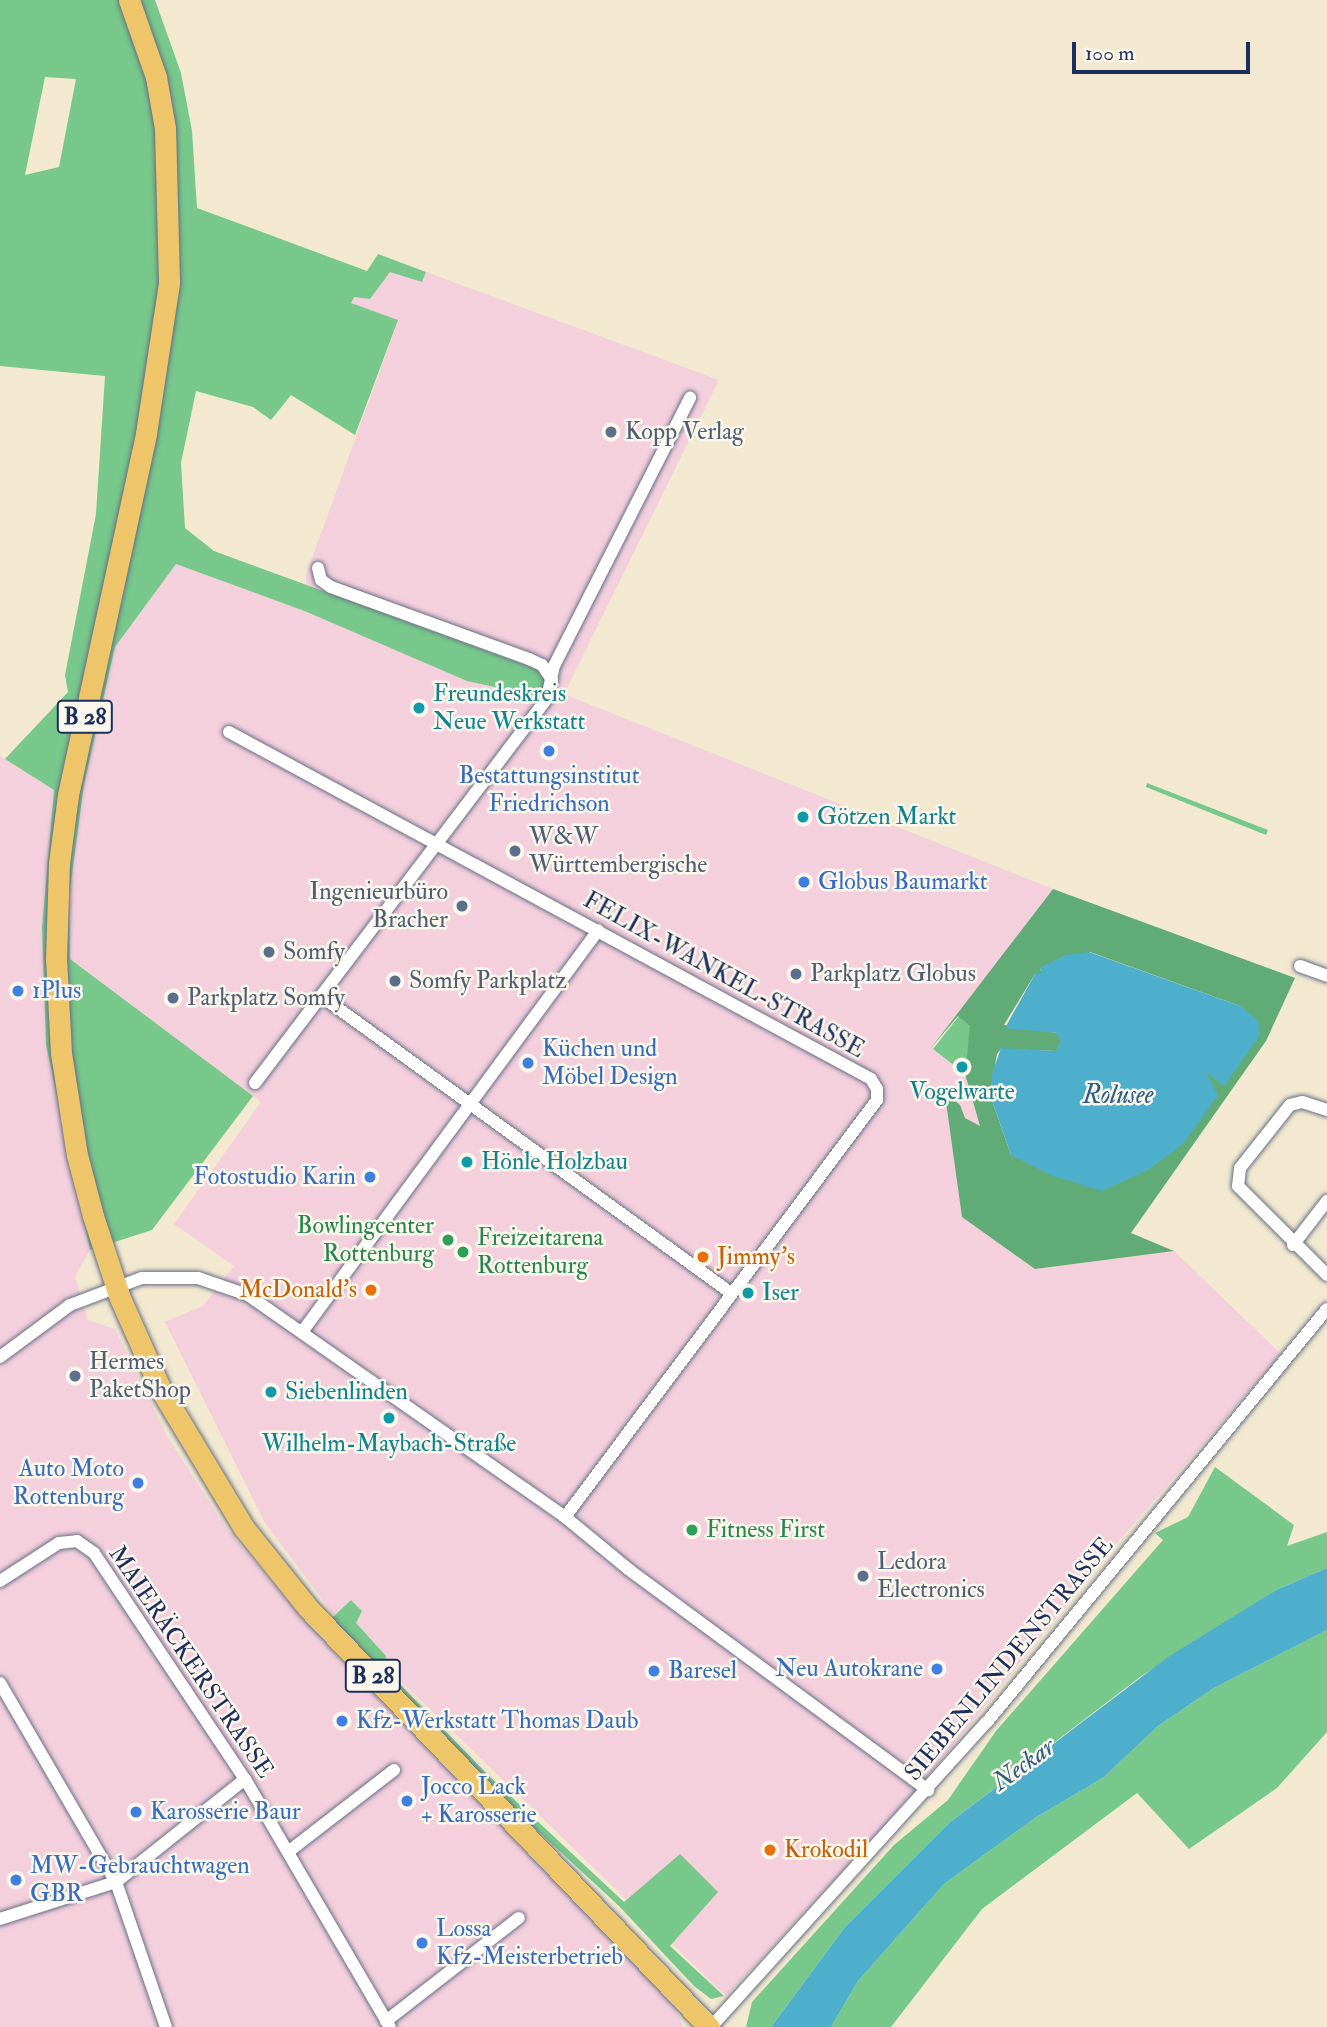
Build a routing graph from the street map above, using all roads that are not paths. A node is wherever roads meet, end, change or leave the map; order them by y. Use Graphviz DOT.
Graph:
graph roads {
  1 [pos="129,0"];
  2 [pos="690,398"];
  3 [pos="318,568"];
  4 [pos="552,681"];
  5 [pos="229,732"];
  6 [pos="435,843"];
  7 [pos="598,930"];
  8 [pos="1300,966"];
  9 [pos="1327,976"];
  10 [pos="321,996"];
  11 [pos="255,1083"];
  12 [pos="470,1103"];
  13 [pos="1327,1110"];
  14 [pos="1327,1201"];
  15 [pos="1293,1245"];
  16 [pos="1327,1275"];
  17 [pos="115,1285"];
  18 [pos="731,1293"];
  19 [pos="1327,1308"];
  20 [pos="302,1332"];
  21 [pos="0,1357"];
  22 [pos="565,1517"];
  23 [pos="0,1581"];
  24 [pos="0,1683"];
  25 [pos="394,1770"];
  26 [pos="245,1779"];
  27 [pos="928,1790"];
  28 [pos="288,1852"];
  29 [pos="116,1882"];
  30 [pos="519,1918"];
  31 [pos="0,1919"];
  32 [pos="388,2024"];
  33 [pos="166,2027"];
  34 [pos="710,2027"];
  1 -- 17 [label="main road, B 28"];
  2 -- 4 [label="street"];
  3 -- 4 [label="street"];
  4 -- 6 [label="street"];
  5 -- 6 [label="street, FELIX-WANKEL-STRASSE"];
  6 -- 7 [label="street, FELIX-WANKEL-STRASSE"];
  6 -- 10 [label="street"];
  7 -- 12 [label="street"];
  7 -- 18 [label="street, FELIX-WANKEL-STRASSE"];
  8 -- 9 [label="street"];
  10 -- 11 [label="street"];
  10 -- 12 [label="street"];
  12 -- 18 [label="street"];
  12 -- 20 [label="street"];
  13 -- 15 [label="street"];
  14 -- 15 [label="street"];
  15 -- 16 [label="street"];
  17 -- 20 [label="street"];
  17 -- 21 [label="street"];
  17 -- 34 [label="main road, B 28"];
  18 -- 22 [label="street, FELIX-WANKEL-STRASSE"];
  19 -- 27 [label="street, SIEBENLINDENSTRASSE"];
  20 -- 22 [label="street"];
  22 -- 27 [label="street"];
  23 -- 26 [label="street, MAIERÄCKERSTRASSE"];
  24 -- 29 [label="street"];
  25 -- 28 [label="street"];
  26 -- 28 [label="street, MAIERÄCKERSTRASSE"];
  26 -- 29 [label="street"];
  27 -- 34 [label="street, SIEBENLINDENSTRASSE"];
  28 -- 32 [label="street, MAIERÄCKERSTRASSE"];
  29 -- 31 [label="street"];
  29 -- 33 [label="street"];
  30 -- 32 [label="street, MAIERÄCKERSTRASSE"];
}
